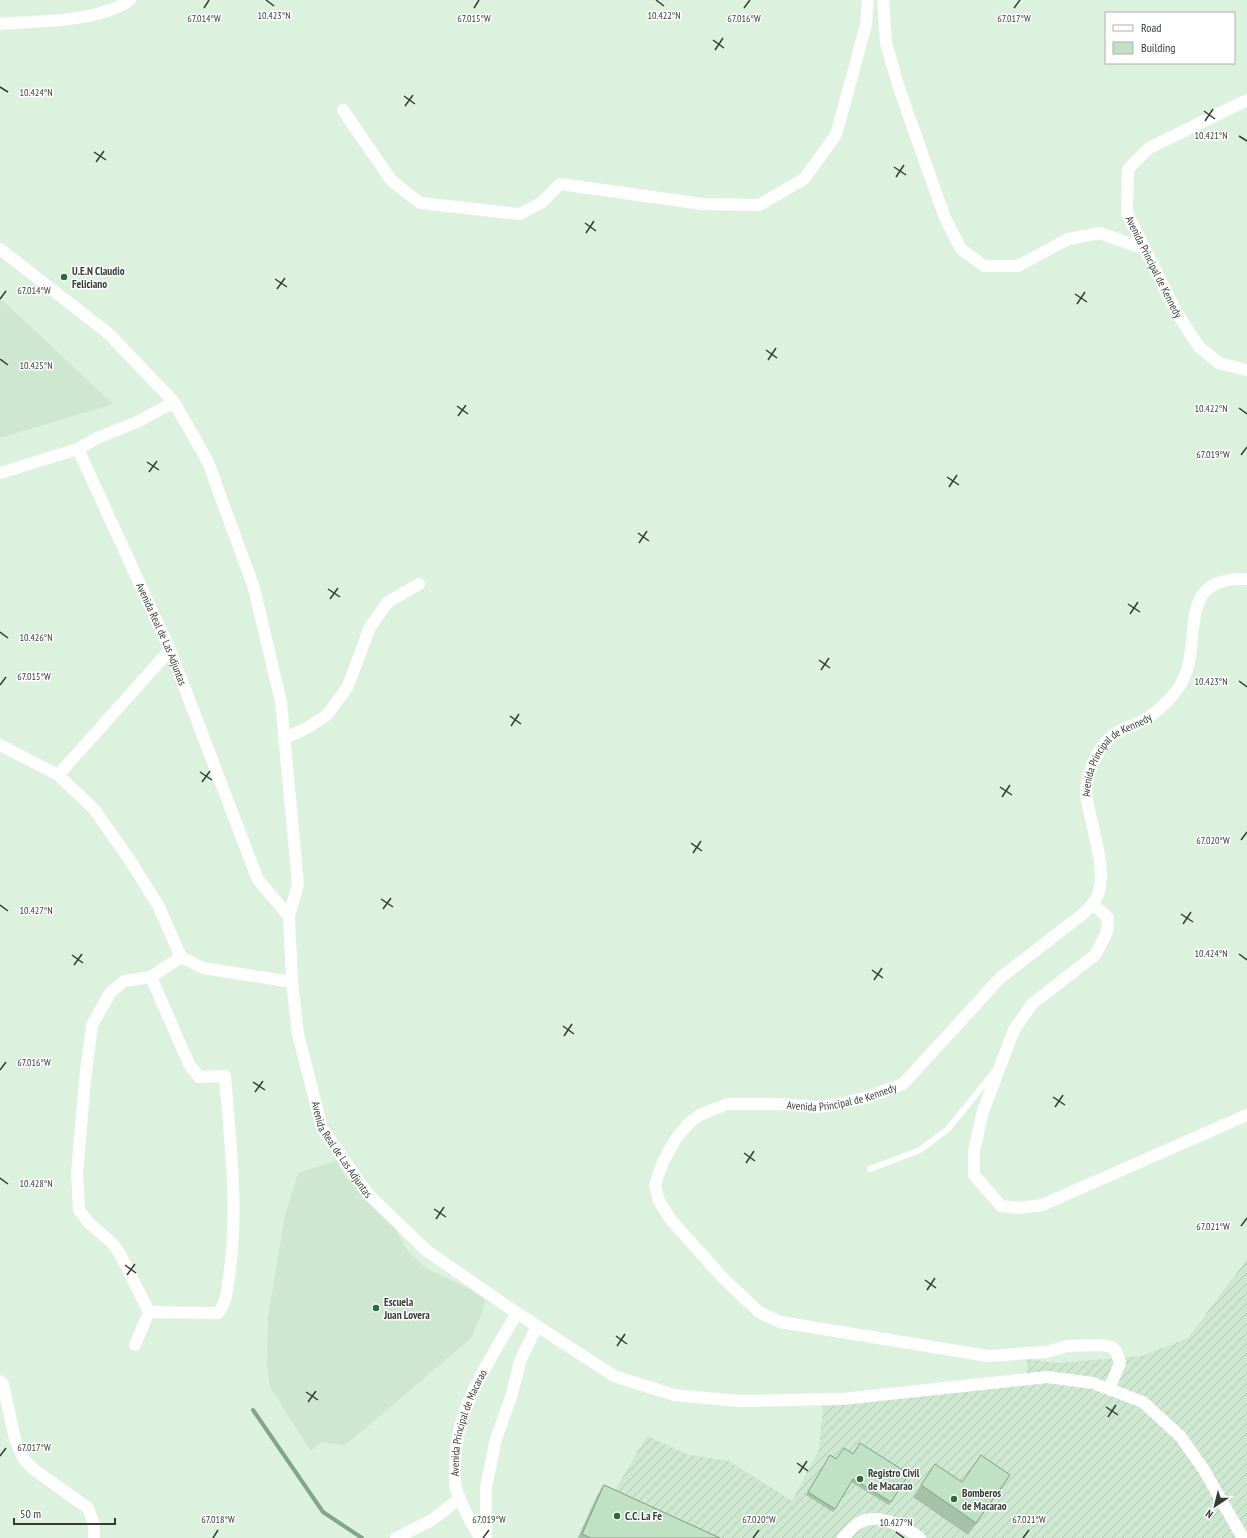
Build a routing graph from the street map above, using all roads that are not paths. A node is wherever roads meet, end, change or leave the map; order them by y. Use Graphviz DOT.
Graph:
graph roads {
  1 [pos="130,0"];
  2 [pos="868,0"];
  3 [pos="883,0"];
  4 [pos="0,24"];
  5 [pos="1247,100"];
  6 [pos="343,110"];
  7 [pos="0,248"];
  8 [pos="1144,249"];
  9 [pos="1247,370"];
  10 [pos="174,402"];
  11 [pos="78,449"];
  12 [pos="0,473"];
  13 [pos="1247,579"];
  14 [pos="419,584"];
  15 [pos="170,650"];
  16 [pos="285,738"];
  17 [pos="0,745"];
  18 [pos="58,775"];
  19 [pos="1093,904"];
  20 [pos="289,916"];
  21 [pos="180,957"];
  22 [pos="151,977"];
  23 [pos="292,982"];
  24 [pos="1001,1063"];
  25 [pos="1247,1115"];
  26 [pos="870,1168"];
  27 [pos="149,1312"];
  28 [pos="517,1313"];
  29 [pos="538,1326"];
  30 [pos="135,1345"];
  31 [pos="0,1381"];
  32 [pos="1109,1389"];
  33 [pos="460,1498"];
  34 [pos="94,1538"];
  35 [pos="396,1538"];
  36 [pos="480,1538"];
  37 [pos="486,1538"];
  38 [pos="843,1538"];
  39 [pos="920,1538"];
  40 [pos="1243,1538"];
  1 -- 4 [label="street"];
  2 -- 6 [label="street"];
  3 -- 8 [label="street"];
  5 -- 8 [label="street, Avenida Principal de Kennedy"];
  7 -- 10 [label="street, Avenida Real de Las Adjuntas"];
  8 -- 9 [label="street, Avenida Principal de Kennedy"];
  10 -- 11 [label="street"];
  10 -- 16 [label="street, Avenida Real de Las Adjuntas"];
  11 -- 12 [label="street"];
  11 -- 15 [label="street, Avenida Real de Las Adjuntas"];
  13 -- 19 [label="street, Avenida Principal de Kennedy"];
  14 -- 16 [label="street"];
  15 -- 18 [label="street"];
  15 -- 20 [label="street, Avenida Real de Las Adjuntas"];
  16 -- 20 [label="street, Avenida Real de Las Adjuntas"];
  17 -- 18 [label="street"];
  18 -- 21 [label="street"];
  19 -- 24 [label="street"];
  19 -- 32 [label="street, Avenida Principal de Kennedy"];
  20 -- 23 [label="street, Avenida Real de Las Adjuntas"];
  21 -- 22 [label="street"];
  21 -- 23 [label="street"];
  22 -- 27 [label="street"];
  22 -- 27 [label="street"];
  23 -- 28 [label="street, Avenida Real de Las Adjuntas"];
  24 -- 25 [label="street"];
  24 -- 26 [label="lane"];
  27 -- 30 [label="street"];
  28 -- 29 [label="street, Avenida Real de Las Adjuntas"];
  28 -- 33 [label="street, Avenida Principal de Macarao"];
  29 -- 32 [label="street, Avenida Real de Las Adjuntas"];
  29 -- 37 [label="street"];
  31 -- 34 [label="street"];
  32 -- 40 [label="street, Avenida Real de Las Adjuntas"];
  33 -- 35 [label="street"];
  33 -- 36 [label="street, Avenida Principal de Macarao"];
  38 -- 39 [label="street"];
}
